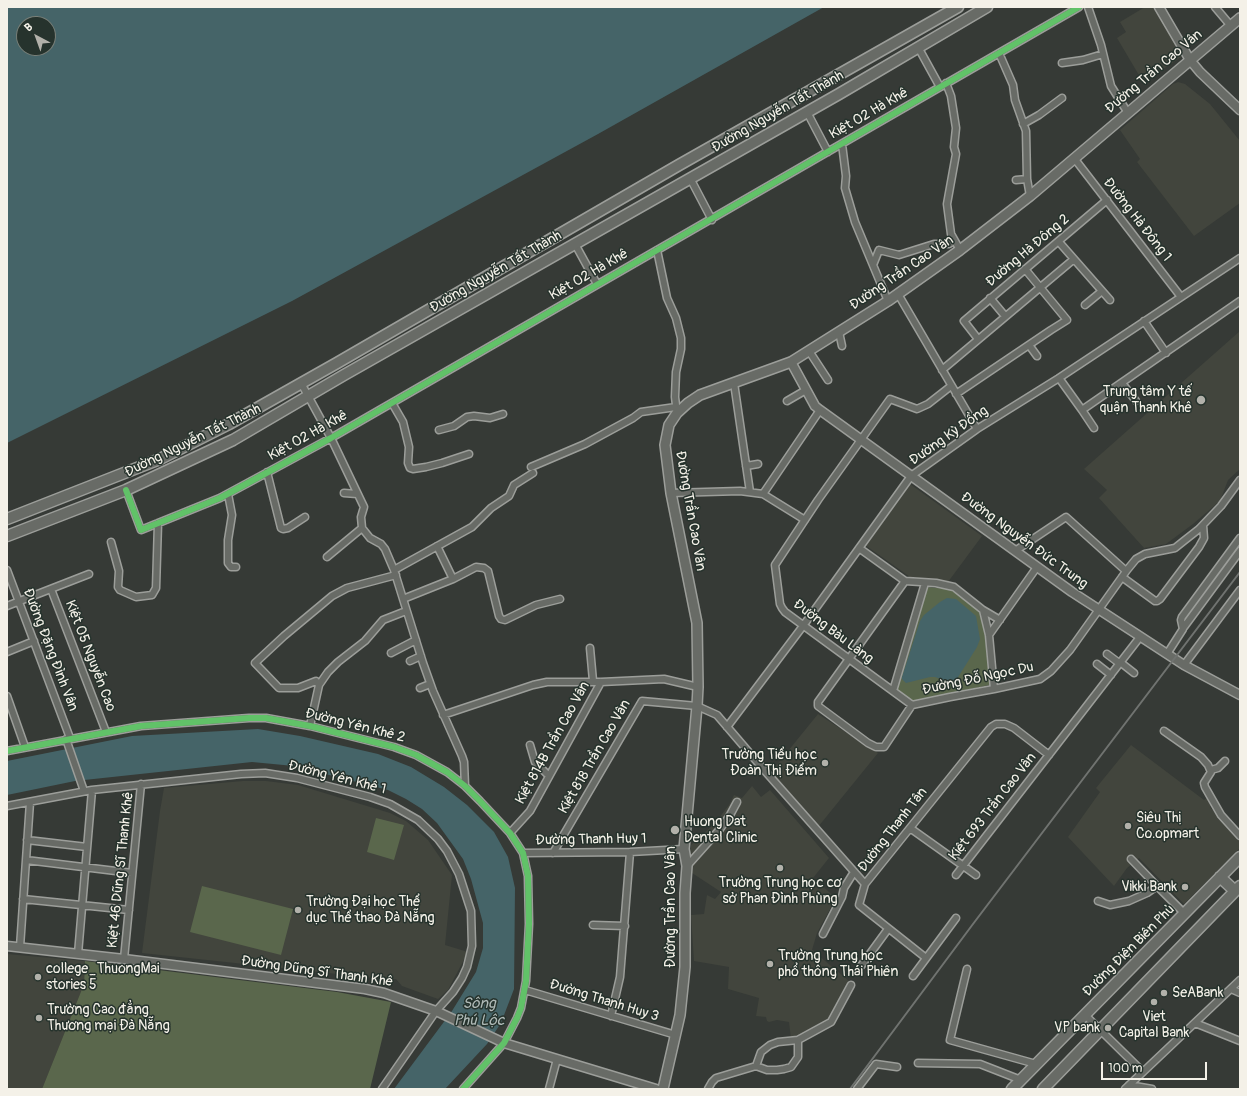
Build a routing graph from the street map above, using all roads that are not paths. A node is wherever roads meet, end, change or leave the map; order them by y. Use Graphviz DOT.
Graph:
graph roads {
  1 [pos="958,7"];
  2 [pos="987,7"];
  3 [pos="1079,7"];
  4 [pos="1088,7"];
  5 [pos="1159,7"];
  6 [pos="1215,7"];
  7 [pos="1240,18"];
  8 [pos="1231,26"];
  9 [pos="918,48"];
  10 [pos="998,53"];
  11 [pos="1103,54"];
  12 [pos="1190,60"];
  13 [pos="1062,63"];
  14 [pos="842,73"];
  15 [pos="943,85"];
  16 [pos="850,87"];
  17 [pos="1062,98"];
  18 [pos="1240,110"];
  19 [pos="807,112"];
  20 [pos="1128,112"];
  21 [pos="1023,124"];
  22 [pos="842,144"];
  23 [pos="828,152"];
  24 [pos="1074,158"];
  25 [pos="690,178"];
  26 [pos="1027,179"];
  27 [pos="1016,180"];
  28 [pos="642,186"];
  29 [pos="1030,196"];
  30 [pos="1107,200"];
  31 [pos="650,201"];
  32 [pos="712,220"];
  33 [pos="954,242"];
  34 [pos="1059,242"];
  35 [pos="575,244"];
  36 [pos="657,250"];
  37 [pos="960,250"];
  38 [pos="1074,259"];
  39 [pos="1238,259"];
  40 [pos="873,265"];
  41 [pos="1240,266"];
  42 [pos="1025,270"];
  43 [pos="486,276"];
  44 [pos="597,284"];
  45 [pos="1040,288"];
  46 [pos="494,290"];
  47 [pos="1102,291"];
  48 [pos="898,294"];
  49 [pos="1181,297"];
  50 [pos="990,298"];
  51 [pos="1110,300"];
  52 [pos="888,301"];
  53 [pos="1240,301"];
  54 [pos="1085,305"];
  55 [pos="1005,316"];
  56 [pos="1144,321"];
  57 [pos="840,332"];
  58 [pos="978,339"];
  59 [pos="1029,344"];
  60 [pos="842,346"];
  61 [pos="809,351"];
  62 [pos="1166,353"];
  63 [pos="1037,356"];
  64 [pos="791,362"];
  65 [pos="942,370"];
  66 [pos="1059,378"];
  67 [pos="828,380"];
  68 [pos="301,383"];
  69 [pos="734,383"];
  70 [pos="1122,383"];
  71 [pos="951,386"];
  72 [pos="806,390"];
  73 [pos="956,394"];
  74 [pos="308,396"];
  75 [pos="787,401"];
  76 [pos="1136,401"];
  77 [pos="392,403"];
  78 [pos="677,410"];
  79 [pos="820,410"];
  80 [pos="1082,410"];
  81 [pos="503,414"];
  82 [pos="1094,428"];
  83 [pos="977,429"];
  84 [pos="439,430"];
  85 [pos="331,438"];
  86 [pos="862,440"];
  87 [pos="469,454"];
  88 [pos="758,464"];
  89 [pos="746,466"];
  90 [pos="268,472"];
  91 [pos="912,476"];
  92 [pos="1240,480"];
  93 [pos="126,490"];
  94 [pos="750,492"];
  95 [pos="344,493"];
  96 [pos="671,493"];
  97 [pos="228,494"];
  98 [pos="357,494"];
  99 [pos="763,494"];
  100 [pos="305,517"];
  101 [pos="7,519"];
  102 [pos="805,520"];
  103 [pos="158,523"];
  104 [pos="1203,525"];
  105 [pos="362,528"];
  106 [pos="7,536"];
  107 [pos="1240,538"];
  108 [pos="111,542"];
  109 [pos="437,546"];
  110 [pos="859,548"];
  111 [pos="1015,551"];
  112 [pos="1240,551"];
  113 [pos="327,557"];
  114 [pos="236,567"];
  115 [pos="1037,567"];
  116 [pos="7,570"];
  117 [pos="1126,571"];
  118 [pos="395,573"];
  119 [pos="89,574"];
  120 [pos="1122,577"];
  121 [pos="453,579"];
  122 [pos="905,581"];
  123 [pos="925,583"];
  124 [pos="51,589"];
  125 [pos="1240,590"];
  126 [pos="403,599"];
  127 [pos="560,599"];
  128 [pos="19,601"];
  129 [pos="7,606"];
  130 [pos="983,610"];
  131 [pos="1099,610"];
  132 [pos="406,611"];
  133 [pos="1000,620"];
  134 [pos="803,626"];
  135 [pos="1184,627"];
  136 [pos="989,635"];
  137 [pos="1140,637"];
  138 [pos="416,640"];
  139 [pos="34,641"];
  140 [pos="590,648"];
  141 [pos="7,652"];
  142 [pos="391,653"];
  143 [pos="1107,654"];
  144 [pos="1167,654"];
  145 [pos="421,656"];
  146 [pos="849,659"];
  147 [pos="410,661"];
  148 [pos="1120,663"];
  149 [pos="1097,664"];
  150 [pos="1184,665"];
  151 [pos="1134,673"];
  152 [pos="1111,675"];
  153 [pos="593,681"];
  154 [pos="601,682"];
  155 [pos="319,684"];
  156 [pos="430,684"];
  157 [pos="698,687"];
  158 [pos="420,688"];
  159 [pos="994,689"];
  160 [pos="893,691"];
  161 [pos="1240,695"];
  162 [pos="7,696"];
  163 [pos="912,705"];
  164 [pos="697,706"];
  165 [pos="443,715"];
  166 [pos="310,726"];
  167 [pos="727,727"];
  168 [pos="1164,731"];
  169 [pos="106,732"];
  170 [pos="68,739"];
  171 [pos="530,745"];
  172 [pos="25,747"];
  173 [pos="7,750"];
  174 [pos="1050,754"];
  175 [pos="1225,760"];
  176 [pos="1211,770"];
  177 [pos="549,776"];
  178 [pos="141,784"];
  179 [pos="465,786"];
  180 [pos="84,788"];
  181 [pos="92,790"];
  182 [pos="30,802"];
  183 [pos="737,802"];
  184 [pos="7,806"];
  185 [pos="910,828"];
  186 [pos="510,833"];
  187 [pos="1240,836"];
  188 [pos="27,840"];
  189 [pos="87,847"];
  190 [pos="684,849"];
  191 [pos="553,852"];
  192 [pos="630,852"];
  193 [pos="523,853"];
  194 [pos="1240,857"];
  195 [pos="1131,859"];
  196 [pos="26,860"];
  197 [pos="963,865"];
  198 [pos="687,866"];
  199 [pos="85,867"];
  200 [pos="854,872"];
  201 [pos="132,873"];
  202 [pos="956,875"];
  203 [pos="976,875"];
  204 [pos="1220,877"];
  205 [pos="865,884"];
  206 [pos="1157,886"];
  207 [pos="1237,889"];
  208 [pos="23,899"];
  209 [pos="1098,900"];
  210 [pos="82,905"];
  211 [pos="129,910"];
  212 [pos="1185,914"];
  213 [pos="956,918"];
  214 [pos="593,925"];
  215 [pos="625,926"];
  216 [pos="888,929"];
  217 [pos="823,934"];
  218 [pos="7,946"];
  219 [pos="20,947"];
  220 [pos="78,954"];
  221 [pos="926,958"];
  222 [pos="124,959"];
  223 [pos="861,966"];
  224 [pos="967,970"];
  225 [pos="913,976"];
  226 [pos="1240,980"];
  227 [pos="851,985"];
  228 [pos="1231,989"];
  229 [pos="525,990"];
  230 [pos="1240,994"];
  231 [pos="436,1012"];
  232 [pos="1085,1015"];
  233 [pos="611,1016"];
  234 [pos="1195,1023"];
  235 [pos="1100,1030"];
  236 [pos="676,1035"];
  237 [pos="798,1040"];
  238 [pos="1240,1041"];
  239 [pos="504,1043"];
  240 [pos="557,1059"];
  241 [pos="918,1063"];
  242 [pos="1036,1064"];
  243 [pos="756,1066"];
  244 [pos="896,1067"];
  245 [pos="1143,1072"];
  246 [pos="1021,1080"];
  247 [pos="636,1086"];
  248 [pos="1127,1087"];
  249 [pos="382,1089"];
  250 [pos="463,1089"];
  251 [pos="549,1089"];
  252 [pos="656,1089"];
  253 [pos="663,1089"];
  254 [pos="708,1089"];
  255 [pos="857,1089"];
  256 [pos="1012,1089"];
  257 [pos="1043,1089"];
  258 [pos="1152,1089"];
  1 -- 14 [label="main road, Đường Nguyễn Tất Thành"];
  2 -- 9 [label="main road, Đường Nguyễn Tất Thành"];
  3 -- 10 [label="street, Kiệt 02 Hà Khê"];
  4 -- 11 [label="street"];
  5 -- 12 [label="street"];
  6 -- 8 [label="street"];
  7 -- 8 [label="main road, Đường Trần Cao Vân"];
  8 -- 12 [label="main road, Đường Trần Cao Vân"];
  9 -- 15 [label="street"];
  9 -- 16 [label="main road, Đường Nguyễn Tất Thành"];
  10 -- 15 [label="street, Kiệt 02 Hà Khê"];
  10 -- 21 [label="street"];
  11 -- 13 [label="street"];
  11 -- 20 [label="street"];
  12 -- 18 [label="street"];
  12 -- 20 [label="main road, Đường Trần Cao Vân"];
  14 -- 16 [label="main road"];
  14 -- 28 [label="main road, Đường Nguyễn Tất Thành"];
  15 -- 22 [label="street, Kiệt 02 Hà Khê"];
  15 -- 33 [label="street"];
  16 -- 19 [label="main road, Đường Nguyễn Tất Thành"];
  17 -- 21 [label="street"];
  19 -- 23 [label="street, Kiệt 02 Hà Khê"];
  19 -- 25 [label="main road, Đường Nguyễn Tất Thành"];
  20 -- 24 [label="main road, Đường Trần Cao Vân"];
  21 -- 26 [label="street"];
  22 -- 23 [label="street, Kiệt 02 Hà Khê"];
  22 -- 40 [label="street"];
  23 -- 32 [label="street, Kiệt 02 Hà Khê"];
  24 -- 29 [label="main road, Đường Trần Cao Vân"];
  24 -- 30 [label="street, Đường Hà Đông 1"];
  25 -- 31 [label="main road, Đường Nguyễn Tất Thành"];
  25 -- 32 [label="street"];
  26 -- 27 [label="street"];
  26 -- 29 [label="street"];
  28 -- 31 [label="main road"];
  28 -- 43 [label="main road, Đường Nguyễn Tất Thành"];
  29 -- 37 [label="main road, Đường Trần Cao Vân"];
  30 -- 34 [label="street, Đường Hà Đông 2"];
  30 -- 49 [label="street, Đường Hà Đông 1"];
  31 -- 35 [label="main road, Đường Nguyễn Tất Thành"];
  32 -- 36 [label="street, Kiệt 02 Hà Khê"];
  33 -- 37 [label="street"];
  33 -- 40 [label="street"];
  34 -- 38 [label="street"];
  34 -- 42 [label="street, Đường Hà Đông 2"];
  35 -- 44 [label="street, Kiệt 02 Hà Khê"];
  35 -- 46 [label="main road, Đường Nguyễn Tất Thành"];
  36 -- 44 [label="street, Kiệt 02 Hà Khê"];
  36 -- 78 [label="street"];
  37 -- 48 [label="main road, Đường Trần Cao Vân"];
  38 -- 45 [label="street"];
  38 -- 47 [label="street"];
  39 -- 41 [label="street"];
  39 -- 49 [label="street, Đường Kỳ Đồng"];
  40 -- 52 [label="street"];
  42 -- 45 [label="street"];
  42 -- 50 [label="street, Đường Hà Đông 2"];
  43 -- 46 [label="main road"];
  43 -- 68 [label="main road, Đường Nguyễn Tất Thành"];
  44 -- 77 [label="street, Kiệt 02 Hà Khê"];
  45 -- 55 [label="street"];
  45 -- 59 [label="street"];
  46 -- 74 [label="main road, Đường Nguyễn Tất Thành"];
  47 -- 51 [label="street"];
  47 -- 54 [label="street"];
  48 -- 52 [label="main road, Đường Trần Cao Vân"];
  48 -- 65 [label="street"];
  49 -- 56 [label="street, Đường Kỳ Đồng"];
  50 -- 55 [label="street"];
  50 -- 58 [label="street, Đường Hà Đông 2"];
  52 -- 57 [label="main road, Đường Trần Cao Vân"];
  53 -- 62 [label="street"];
  55 -- 58 [label="street"];
  56 -- 62 [label="street"];
  56 -- 66 [label="street, Đường Kỳ Đồng"];
  57 -- 60 [label="street"];
  57 -- 61 [label="main road, Đường Trần Cao Vân"];
  58 -- 65 [label="street"];
  59 -- 63 [label="street"];
  59 -- 73 [label="street"];
  61 -- 64 [label="main road, Đường Trần Cao Vân"];
  61 -- 67 [label="street"];
  62 -- 70 [label="street"];
  64 -- 69 [label="main road, Đường Trần Cao Vân"];
  64 -- 72 [label="street, Đường Nguyễn Đức Trung"];
  65 -- 71 [label="street"];
  66 -- 80 [label="street"];
  66 -- 83 [label="street, Đường Kỳ Đồng"];
  68 -- 74 [label="street"];
  68 -- 101 [label="main road, Đường Nguyễn Tất Thành"];
  69 -- 78 [label="main road, Đường Trần Cao Vân"];
  69 -- 89 [label="street"];
  70 -- 76 [label="street"];
  70 -- 80 [label="street"];
  71 -- 73 [label="street"];
  71 -- 86 [label="street, Đường Bàu Làng"];
  72 -- 75 [label="street"];
  72 -- 79 [label="street, Đường Nguyễn Đức Trung"];
  73 -- 83 [label="street"];
  74 -- 85 [label="street"];
  74 -- 93 [label="main road, Đường Nguyễn Tất Thành"];
  77 -- 85 [label="street, Kiệt 02 Hà Khê"];
  77 -- 87 [label="street"];
  78 -- 96 [label="main road, Đường Trần Cao Vân"];
  78 -- 109 [label="street"];
  79 -- 86 [label="street, Đường Nguyễn Đức Trung"];
  79 -- 99 [label="street"];
  80 -- 82 [label="street"];
  81 -- 84 [label="street"];
  83 -- 91 [label="street, Đường Kỳ Đồng"];
  85 -- 90 [label="street, Kiệt 02 Hà Khê"];
  85 -- 98 [label="street"];
  86 -- 91 [label="street, Đường Nguyễn Đức Trung"];
  86 -- 102 [label="street, Đường Bàu Làng"];
  88 -- 89 [label="street"];
  89 -- 94 [label="street"];
  90 -- 97 [label="street, Kiệt 02 Hà Khê"];
  90 -- 100 [label="street"];
  91 -- 110 [label="street, Đường Kỳ Đồng"];
  91 -- 111 [label="street, Đường Nguyễn Đức Trung"];
  92 -- 104 [label="street, Đường Đỗ Ngọc Du"];
  93 -- 103 [label="street, Kiệt 02 Hà Khê"];
  93 -- 106 [label="main road, Đường Nguyễn Tất Thành"];
  94 -- 96 [label="street"];
  94 -- 99 [label="street"];
  95 -- 98 [label="street"];
  96 -- 157 [label="main road, Đường Trần Cao Vân"];
  97 -- 103 [label="street, Kiệt 02 Hà Khê"];
  97 -- 114 [label="street"];
  98 -- 105 [label="street"];
  99 -- 102 [label="street"];
  102 -- 134 [label="street, Đường Bàu Làng"];
  103 -- 108 [label="street"];
  104 -- 117 [label="street, Đường Đỗ Ngọc Du"];
  104 -- 120 [label="street"];
  105 -- 113 [label="street"];
  105 -- 118 [label="street"];
  107 -- 135 [label="street"];
  109 -- 118 [label="street"];
  109 -- 121 [label="street"];
  110 -- 122 [label="street"];
  110 -- 134 [label="street, Đường Kỳ Đồng"];
  111 -- 115 [label="street, Đường Nguyễn Đức Trung"];
  111 -- 117 [label="street"];
  112 -- 135 [label="street"];
  115 -- 131 [label="street, Đường Nguyễn Đức Trung"];
  115 -- 133 [label="street"];
  116 -- 128 [label="street, Đường Đặng Đình Vân"];
  117 -- 120 [label="street, Đường Đỗ Ngọc Du"];
  118 -- 126 [label="street"];
  118 -- 155 [label="street"];
  119 -- 124 [label="street"];
  120 -- 131 [label="street, Đường Đỗ Ngọc Du"];
  121 -- 126 [label="street"];
  121 -- 127 [label="street"];
  122 -- 123 [label="street"];
  122 -- 146 [label="street"];
  123 -- 130 [label="street"];
  123 -- 160 [label="street"];
  124 -- 128 [label="street"];
  124 -- 169 [label="street, Kiệt 05 Nguyễn Cao"];
  125 -- 150 [label="street"];
  126 -- 132 [label="street"];
  128 -- 129 [label="street"];
  128 -- 139 [label="street, Đường Đặng Đình Vân"];
  130 -- 133 [label="street"];
  130 -- 136 [label="street"];
  131 -- 137 [label="street, Đường Nguyễn Đức Trung"];
  131 -- 159 [label="street, Đường Đỗ Ngọc Du"];
  132 -- 138 [label="street"];
  132 -- 155 [label="street"];
  133 -- 136 [label="street"];
  134 -- 146 [label="street, Đường Bàu Làng"];
  134 -- 167 [label="street, Đường Kỳ Đồng"];
  135 -- 144 [label="street"];
  136 -- 159 [label="street"];
  137 -- 144 [label="street, Đường Nguyễn Đức Trung"];
  137 -- 148 [label="street, Kiệt 693 Trần Cao Vân"];
  138 -- 142 [label="street"];
  138 -- 145 [label="street"];
  139 -- 141 [label="street"];
  139 -- 170 [label="street, Đường Đặng Đình Vân"];
  140 -- 153 [label="street"];
  143 -- 148 [label="street"];
  144 -- 150 [label="street, Đường Nguyễn Đức Trung"];
  145 -- 147 [label="street"];
  145 -- 156 [label="street"];
  146 -- 160 [label="street, Đường Bàu Làng"];
  146 -- 163 [label="street, Đường Đỗ Ngọc Du"];
  148 -- 151 [label="street"];
  148 -- 152 [label="street, Kiệt 693 Trần Cao Vân"];
  149 -- 152 [label="street"];
  150 -- 161 [label="street, Đường Nguyễn Đức Trung"];
  152 -- 174 [label="street, Kiệt 693 Trần Cao Vân"];
  153 -- 154 [label="street"];
  153 -- 165 [label="street"];
  154 -- 157 [label="street"];
  154 -- 177 [label="street, Kiệt 814B Trần Cao Vân"];
  155 -- 166 [label="street"];
  156 -- 158 [label="street"];
  156 -- 165 [label="street"];
  157 -- 164 [label="main road, Đường Trần Cao Vân"];
  159 -- 163 [label="street, Đường Đỗ Ngọc Du"];
  160 -- 163 [label="street, Đường Bàu Làng"];
  162 -- 172 [label="street"];
  164 -- 167 [label="street, Đường Thanh Tân"];
  164 -- 190 [label="main road, Đường Trần Cao Vân"];
  164 -- 191 [label="street, Kiệt 818 Trần Cao Vân"];
  165 -- 179 [label="street"];
  166 -- 169 [label="street, Đường Yên Khê 2"];
  166 -- 179 [label="street, Đường Yên Khê 2"];
  167 -- 200 [label="street, Đường Thanh Tân"];
  168 -- 176 [label="street"];
  169 -- 170 [label="street, Đường Yên Khê 2"];
  170 -- 172 [label="street, Đường Yên Khê 2"];
  170 -- 180 [label="street, Đường Đặng Đình Vân"];
  171 -- 177 [label="street"];
  172 -- 173 [label="street, Đường Yên Khê 2"];
  174 -- 185 [label="street, Đường Thanh Tân"];
  174 -- 197 [label="street, Kiệt 693 Trần Cao Vân"];
  175 -- 176 [label="street"];
  176 -- 187 [label="street"];
  177 -- 186 [label="street, Kiệt 814B Trần Cao Vân"];
  178 -- 181 [label="street, Đường Yên Khê 1"];
  178 -- 201 [label="street, Kiệt 46 Dũng Sĩ Thanh Khê"];
  178 -- 231 [label="street, Đường Yên Khê 1"];
  179 -- 186 [label="street, Đường Yên Khê 2"];
  180 -- 181 [label="street, Đường Yên Khê 1"];
  180 -- 182 [label="street, Đường Yên Khê 1"];
  181 -- 189 [label="street"];
  182 -- 184 [label="street, Đường Yên Khê 1"];
  182 -- 188 [label="street"];
  183 -- 198 [label="street"];
  185 -- 197 [label="street"];
  185 -- 205 [label="street, Đường Thanh Tân"];
  186 -- 193 [label="street, Đường Yên Khê 2"];
  188 -- 189 [label="street"];
  188 -- 196 [label="street"];
  189 -- 199 [label="street"];
  190 -- 192 [label="street, Đường Thanh Huy 1"];
  190 -- 198 [label="main road, Đường Trần Cao Vân"];
  191 -- 192 [label="street, Đường Thanh Huy 1"];
  191 -- 193 [label="street, Đường Thanh Huy 1"];
  192 -- 215 [label="street"];
  193 -- 229 [label="street, Đường Yên Khê 2"];
  194 -- 204 [label="main road, Đường Điện Biên Phủ"];
  195 -- 206 [label="street"];
  196 -- 199 [label="street"];
  196 -- 208 [label="street"];
  197 -- 202 [label="street, Kiệt 693 Trần Cao Vân"];
  197 -- 203 [label="street"];
  198 -- 236 [label="main road, Đường Trần Cao Vân"];
  199 -- 201 [label="street"];
  199 -- 210 [label="street"];
  200 -- 205 [label="street, Đường Thanh Tân"];
  200 -- 217 [label="street"];
  201 -- 211 [label="street, Kiệt 46 Dũng Sĩ Thanh Khê"];
  204 -- 207 [label="main road"];
  204 -- 212 [label="main road, Đường Điện Biên Phủ"];
  205 -- 216 [label="street"];
  206 -- 209 [label="street"];
  206 -- 212 [label="street"];
  207 -- 235 [label="main road"];
  208 -- 210 [label="street"];
  208 -- 219 [label="street"];
  210 -- 211 [label="street"];
  210 -- 220 [label="street"];
  211 -- 222 [label="street, Kiệt 46 Dũng Sĩ Thanh Khê"];
  212 -- 232 [label="main road, Đường Điện Biên Phủ"];
  213 -- 221 [label="street"];
  214 -- 215 [label="street"];
  215 -- 233 [label="street"];
  216 -- 221 [label="street"];
  216 -- 223 [label="street"];
  218 -- 219 [label="street, Đường Dũng Sĩ Thanh Khê"];
  219 -- 220 [label="street, Đường Dũng Sĩ Thanh Khê"];
  220 -- 222 [label="street, Đường Dũng Sĩ Thanh Khê"];
  221 -- 225 [label="street"];
  222 -- 231 [label="street, Đường Dũng Sĩ Thanh Khê"];
  224 -- 242 [label="street"];
  226 -- 228 [label="street"];
  227 -- 237 [label="street"];
  228 -- 230 [label="street"];
  228 -- 234 [label="street"];
  229 -- 233 [label="street, Đường Thanh Huy 3"];
  229 -- 239 [label="street, Đường Yên Khê 2"];
  231 -- 239 [label="street, Đường Dũng Sĩ Thanh Khê"];
  231 -- 249 [label="street, Đường Yên Khê 1"];
  232 -- 235 [label="street"];
  232 -- 242 [label="main road, Đường Điện Biên Phủ"];
  233 -- 236 [label="street, Đường Thanh Huy 3"];
  234 -- 238 [label="street"];
  234 -- 245 [label="street"];
  235 -- 245 [label="street"];
  235 -- 257 [label="main road"];
  236 -- 253 [label="main road, Đường Trần Cao Vân"];
  237 -- 243 [label="street"];
  237 -- 243 [label="street"];
  239 -- 240 [label="street, Đường Dũng Sĩ Thanh Khê"];
  239 -- 250 [label="street, Đường Yên Khê 2"];
  240 -- 247 [label="street, Đường Dũng Sĩ Thanh Khê"];
  240 -- 251 [label="street"];
  241 -- 246 [label="street"];
  242 -- 246 [label="main road, Đường Điện Biên Phủ"];
  243 -- 254 [label="street"];
  244 -- 255 [label="street"];
  245 -- 248 [label="street"];
  246 -- 256 [label="main road, Đường Điện Biên Phủ"];
  247 -- 252 [label="street, Đường Dũng Sĩ Thanh Khê"];
  248 -- 258 [label="street"];
}
